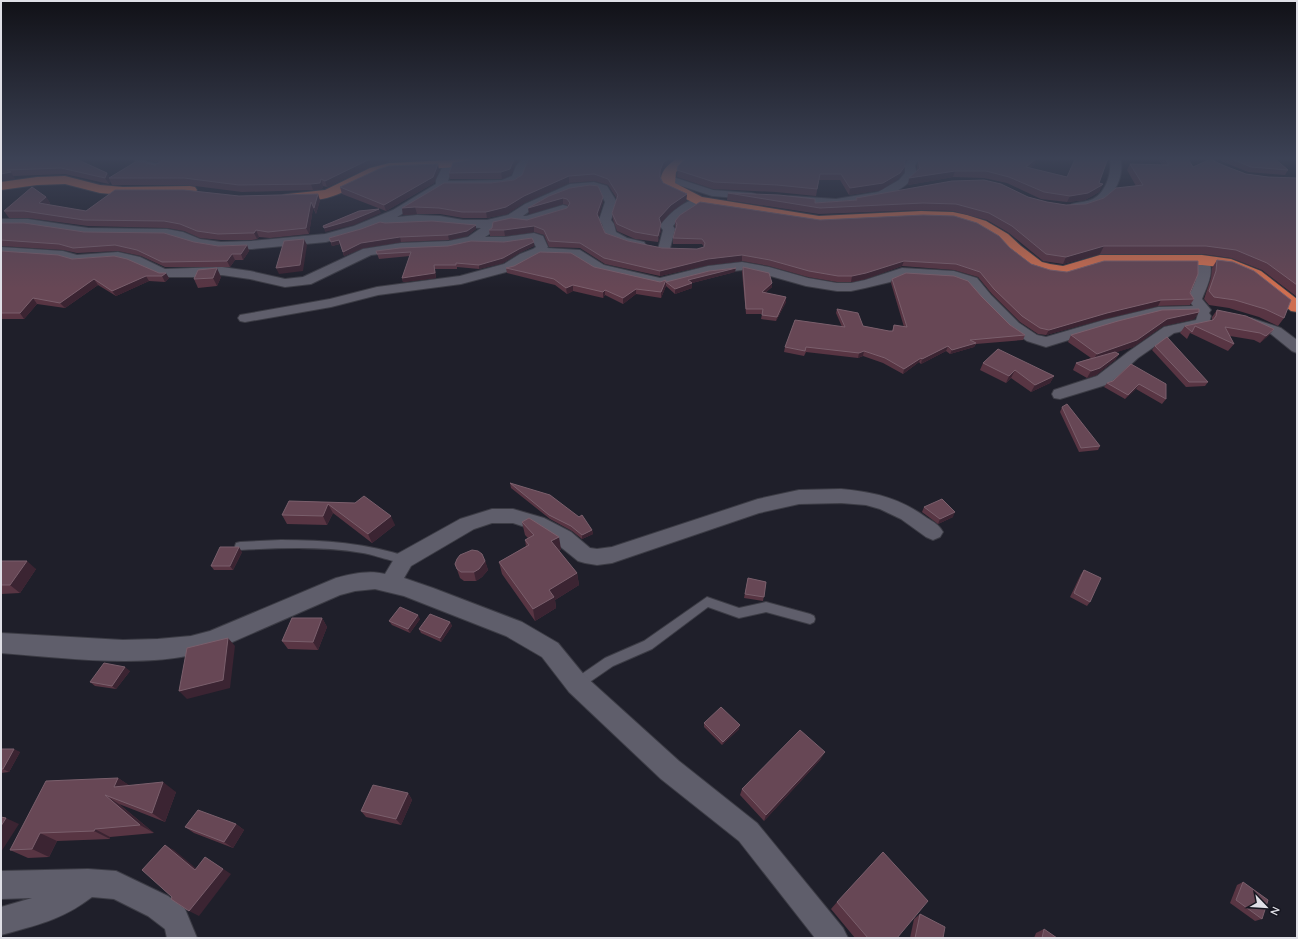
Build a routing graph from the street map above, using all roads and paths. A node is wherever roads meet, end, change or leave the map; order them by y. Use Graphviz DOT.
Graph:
graph roads {
  1 [pos="417,201"];
  2 [pos="540,201"];
  3 [pos="611,201"];
  4 [pos="698,201"];
  5 [pos="811,201"];
  6 [pos="848,201"];
  7 [pos="1095,201"];
  8 [pos="1065,206"];
  9 [pos="563,209"];
  10 [pos="512,218"];
  11 [pos="1,223"];
  12 [pos="370,224"];
  13 [pos="487,224"];
  14 [pos="472,240"];
  15 [pos="664,249"];
  16 [pos="677,249"];
  17 [pos="1,251"];
  18 [pos="538,252"];
  19 [pos="1202,260"];
  20 [pos="1297,307"];
  21 [pos="1210,310"];
  22 [pos="1239,317"];
  23 [pos="245,318"];
  24 [pos="1297,348"];
  25 [pos="1060,394"];
  26 [pos="932,532"];
  27 [pos="240,546"];
  28 [pos="404,560"];
  29 [pos="390,584"];
  30 [pos="810,619"];
  31 [pos="1,643"];
  32 [pos="577,684"];
  33 [pos="88,883"];
  34 [pos="1,885"];
  35 [pos="1,921"];
  36 [pos="182,938"];
  37 [pos="833,938"];
  1 -- 12 [label="street"];
  2 -- 10 [label="street"];
  3 -- 15 [label="street"];
  4 -- 15 [label="street"];
  4 -- 19 [label="highway"];
  5 -- 6 [label="street"];
  7 -- 8 [label="street"];
  9 -- 10 [label="street"];
  10 -- 13 [label="street"];
  11 -- 12 [label="street"];
  12 -- 13 [label="street"];
  13 -- 14 [label="street"];
  14 -- 17 [label="street"];
  14 -- 18 [label="street"];
  15 -- 16 [label="street"];
  18 -- 21 [label="street"];
  18 -- 23 [label="street"];
  19 -- 20 [label="highway"];
  19 -- 21 [label="street"];
  21 -- 25 [label="street"];
  22 -- 24 [label="street"];
  26 -- 28 [label="street"];
  27 -- 28 [label="lane"];
  28 -- 29 [label="street"];
  29 -- 31 [label="street"];
  29 -- 32 [label="street"];
  30 -- 32 [label="lane"];
  32 -- 37 [label="street"];
  33 -- 34 [label="street"];
  33 -- 35 [label="street"];
  33 -- 36 [label="street"];
}
